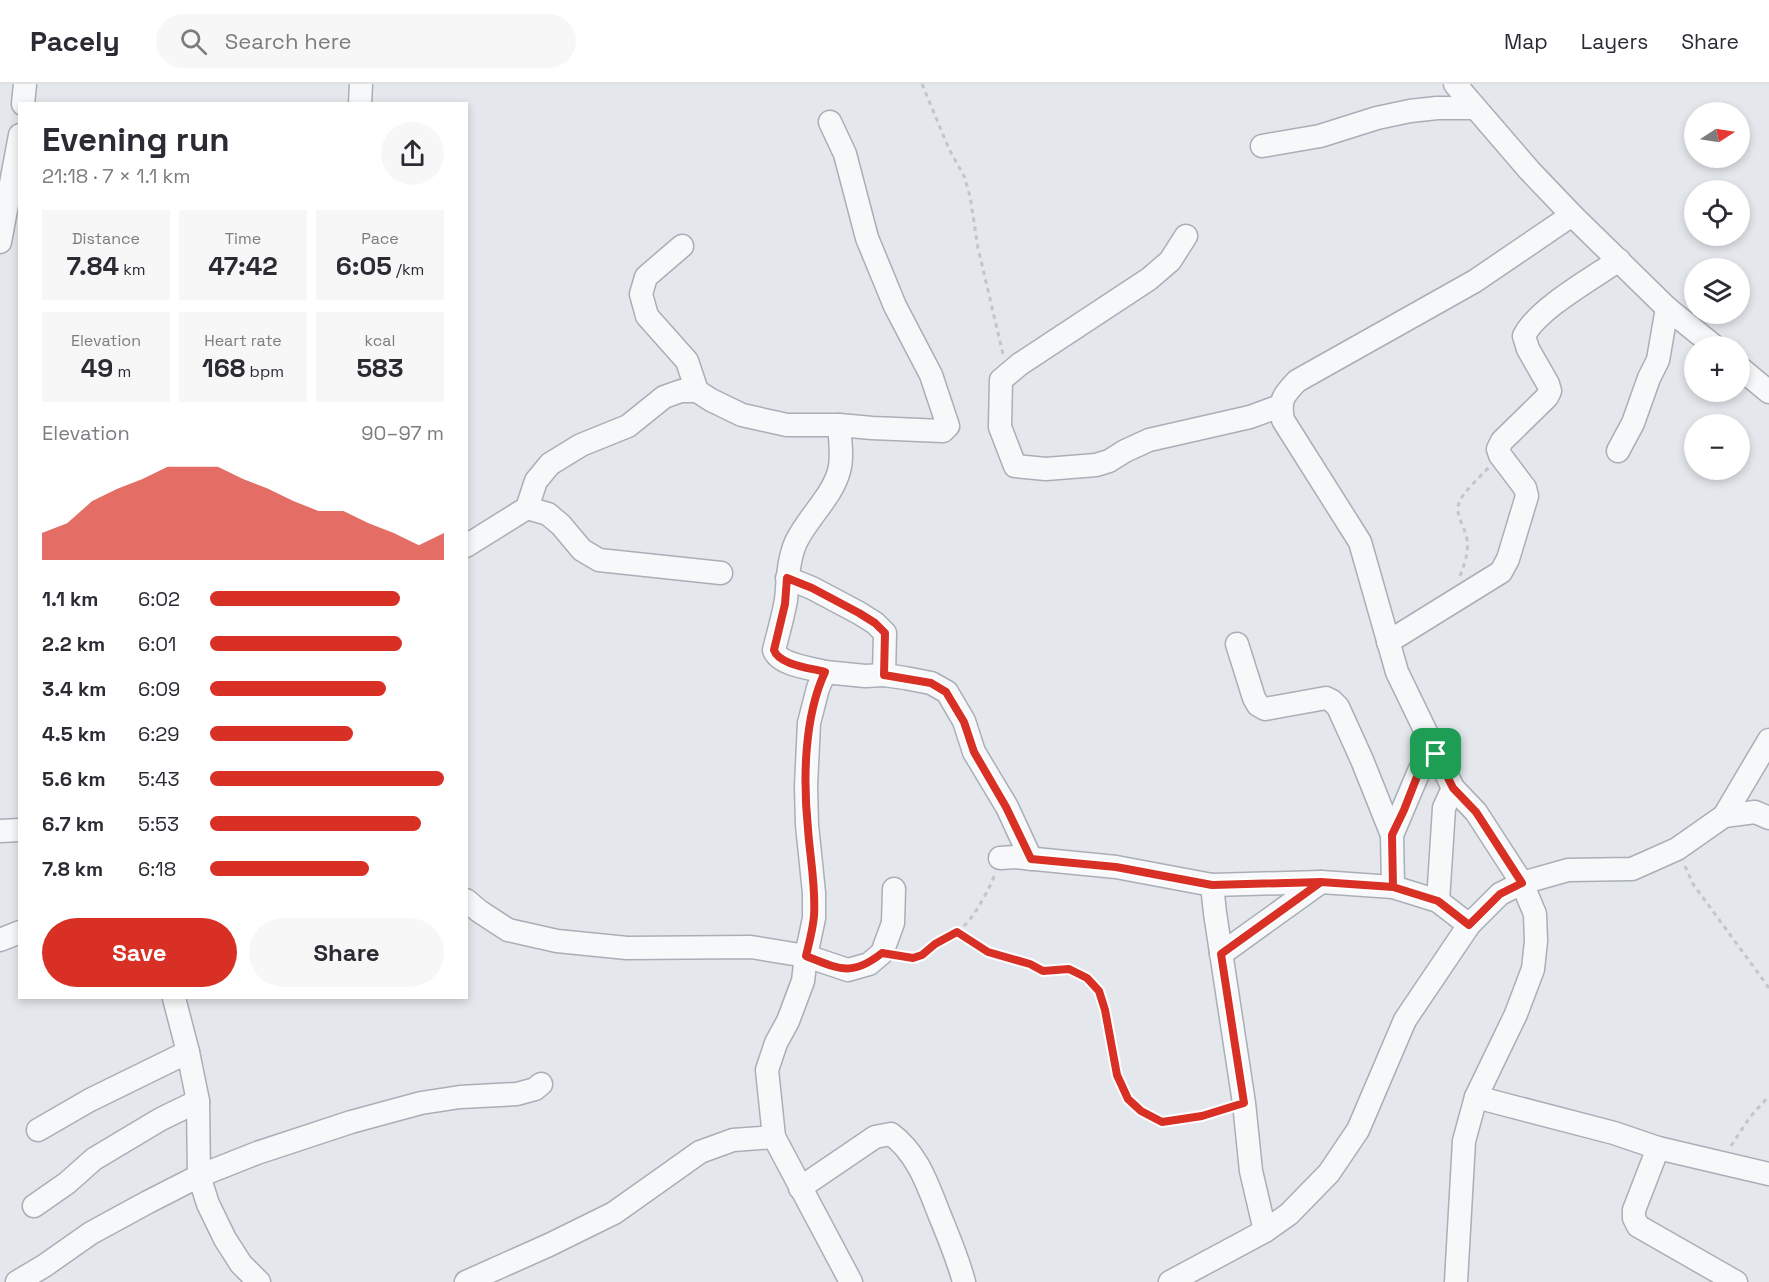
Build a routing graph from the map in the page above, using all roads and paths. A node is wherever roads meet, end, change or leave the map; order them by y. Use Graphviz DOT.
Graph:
graph roads {
  1 [pos="25,84"];
  2 [pos="361,84"];
  3 [pos="922,84"];
  4 [pos="1455,84"];
  5 [pos="23,102"];
  6 [pos="360,102"];
  7 [pos="1474,108"];
  8 [pos="830,122"];
  9 [pos="18,146"];
  10 [pos="1262,146"];
  11 [pos="1572,215"];
  12 [pos="1186,236"];
  13 [pos="0,242"];
  14 [pos="682,246"];
  15 [pos="1619,260"];
  16 [pos="1667,308"];
  17 [pos="1702,336"];
  18 [pos="1750,376"];
  19 [pos="1001,380"];
  20 [pos="697,391"];
  21 [pos="1769,392"];
  22 [pos="1280,406"];
  23 [pos="839,425"];
  24 [pos="1618,451"];
  25 [pos="1500,455"];
  26 [pos="527,508"];
  27 [pos="468,545"];
  28 [pos="721,573"];
  29 [pos="787,578"];
  30 [pos="1448,604"];
  31 [pos="1388,642"];
  32 [pos="1237,645"];
  33 [pos="825,672"];
  34 [pos="884,675"];
  35 [pos="1769,740"];
  36 [pos="1436,754"];
  37 [pos="1453,788"];
  38 [pos="1724,816"];
  39 [pos="1769,818"];
  40 [pos="18,830"];
  41 [pos="0,831"];
  42 [pos="1392,835"];
  43 [pos="1677,849"];
  44 [pos="1000,858"];
  45 [pos="1031,859"];
  46 [pos="1321,882"];
  47 [pos="1522,883"];
  48 [pos="1212,885"];
  49 [pos="1393,887"];
  50 [pos="894,889"];
  51 [pos="1438,901"];
  52 [pos="468,902"];
  53 [pos="1469,925"];
  54 [pos="957,932"];
  55 [pos="18,933"];
  56 [pos="0,940"];
  57 [pos="882,953"];
  58 [pos="1221,954"];
  59 [pos="806,956"];
  60 [pos="1769,988"];
  61 [pos="174,999"];
  62 [pos="188,1052"];
  63 [pos="541,1084"];
  64 [pos="1769,1096"];
  65 [pos="1476,1097"];
  66 [pos="198,1101"];
  67 [pos="1244,1103"];
  68 [pos="38,1130"];
  69 [pos="774,1137"];
  70 [pos="1658,1148"];
  71 [pos="1722,1163"];
  72 [pos="1769,1174"];
  73 [pos="199,1176"];
  74 [pos="800,1188"];
  75 [pos="34,1206"];
  76 [pos="1264,1231"];
  77 [pos="17,1282"];
  78 [pos="259,1282"];
  79 [pos="466,1282"];
  80 [pos="851,1282"];
  81 [pos="964,1282"];
  82 [pos="1170,1282"];
  83 [pos="1456,1282"];
  84 [pos="1736,1282"];
  1 -- 5 [label="street"];
  2 -- 6 [label="street"];
  3 -- 19 [label="path"];
  4 -- 7 [label="street"];
  7 -- 10 [label="street"];
  7 -- 11 [label="street"];
  8 -- 23 [label="street"];
  9 -- 13 [label="street"];
  11 -- 15 [label="street"];
  11 -- 22 [label="street"];
  12 -- 19 [label="street"];
  14 -- 20 [label="street"];
  15 -- 16 [label="street"];
  15 -- 25 [label="street"];
  16 -- 17 [label="street"];
  16 -- 24 [label="street"];
  18 -- 21 [label="street"];
  19 -- 22 [label="street"];
  20 -- 23 [label="street"];
  20 -- 26 [label="street"];
  22 -- 31 [label="street"];
  23 -- 29 [label="street"];
  25 -- 30 [label="path"];
  25 -- 30 [label="street"];
  26 -- 27 [label="street"];
  26 -- 28 [label="street"];
  29 -- 33 [label="street"];
  29 -- 34 [label="street"];
  30 -- 31 [label="street"];
  31 -- 36 [label="street"];
  32 -- 42 [label="street"];
  33 -- 34 [label="street"];
  33 -- 59 [label="street"];
  34 -- 45 [label="street"];
  35 -- 38 [label="street"];
  36 -- 37 [label="street"];
  36 -- 42 [label="street"];
  37 -- 47 [label="street"];
  37 -- 51 [label="street"];
  38 -- 39 [label="street"];
  38 -- 43 [label="street"];
  40 -- 41 [label="street"];
  42 -- 49 [label="street"];
  43 -- 47 [label="street"];
  43 -- 60 [label="path"];
  44 -- 45 [label="street"];
  44 -- 54 [label="path"];
  45 -- 48 [label="street"];
  46 -- 48 [label="street"];
  46 -- 49 [label="street"];
  46 -- 58 [label="street"];
  47 -- 53 [label="street"];
  47 -- 65 [label="street"];
  48 -- 58 [label="street"];
  49 -- 51 [label="street"];
  50 -- 57 [label="street"];
  51 -- 53 [label="street"];
  52 -- 59 [label="street"];
  53 -- 76 [label="street"];
  54 -- 57 [label="path"];
  54 -- 67 [label="path"];
  55 -- 56 [label="street"];
  57 -- 59 [label="street"];
  58 -- 67 [label="street"];
  59 -- 69 [label="street"];
  61 -- 62 [label="street"];
  62 -- 66 [label="street"];
  62 -- 68 [label="street"];
  63 -- 73 [label="street"];
  64 -- 71 [label="path"];
  65 -- 70 [label="street"];
  65 -- 83 [label="street"];
  66 -- 73 [label="street"];
  66 -- 75 [label="street"];
  67 -- 76 [label="street"];
  69 -- 74 [label="street"];
  69 -- 79 [label="street"];
  70 -- 71 [label="street"];
  70 -- 84 [label="street"];
  71 -- 72 [label="street"];
  73 -- 77 [label="street"];
  73 -- 78 [label="street"];
  74 -- 80 [label="street"];
  74 -- 81 [label="street"];
  76 -- 82 [label="street"];
}
